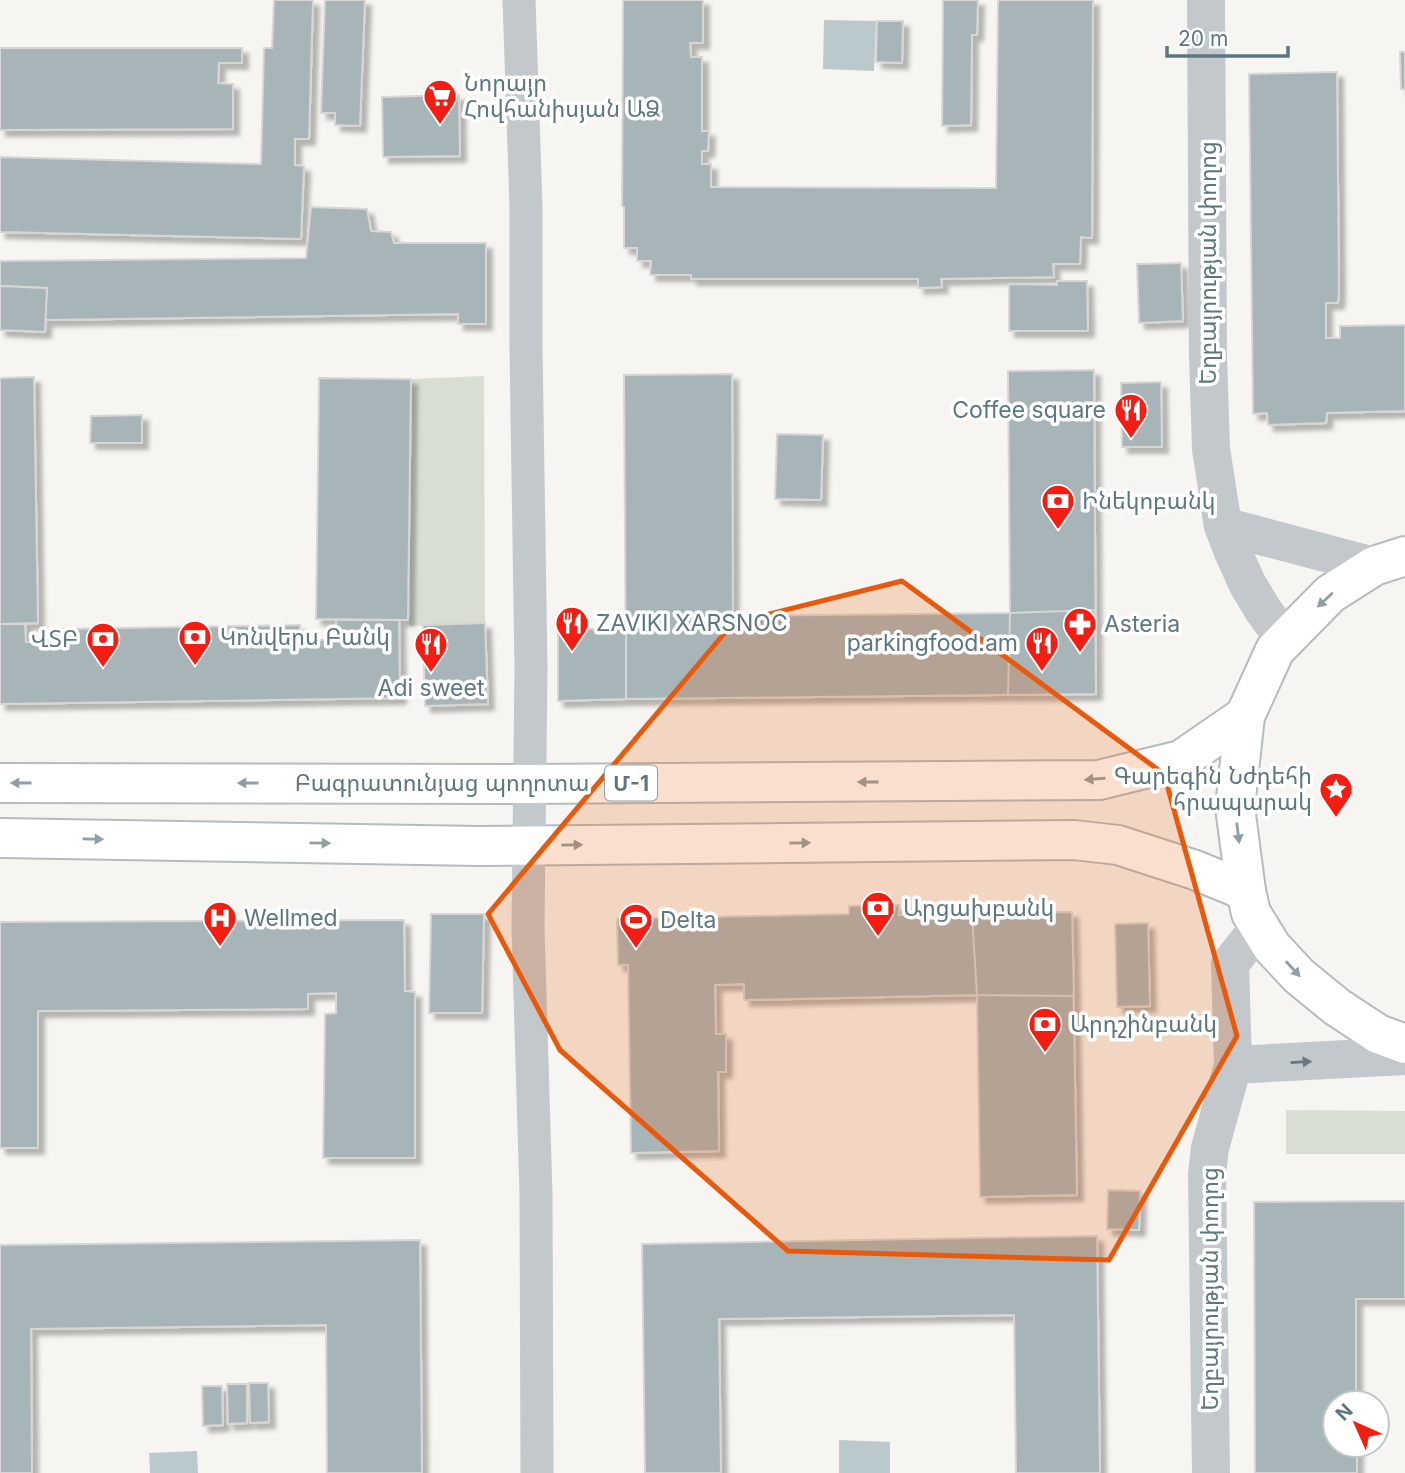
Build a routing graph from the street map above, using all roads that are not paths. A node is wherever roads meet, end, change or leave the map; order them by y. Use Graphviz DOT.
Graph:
graph roads {
  1 [pos="519,0"];
  2 [pos="1206,0"];
  3 [pos="1223,526"];
  4 [pos="1389,561"];
  5 [pos="1285,639"];
  6 [pos="1245,716"];
  7 [pos="0,783"];
  8 [pos="529,784"];
  9 [pos="0,838"];
  10 [pos="528,845"];
  11 [pos="1246,891"];
  12 [pos="1260,926"];
  13 [pos="1405,1044"];
  14 [pos="1405,1056"];
  15 [pos="1233,1065"];
  16 [pos="537,1473"];
  17 [pos="1211,1473"];
  1 -- 8 [label="street"];
  2 -- 3 [label="street, Եղբայրության փողոց"];
  3 -- 4 [label="street"];
  3 -- 5 [label="street, Եղբայրության փողոց"];
  4 -- 5 [label="main road, one-way"];
  5 -- 6 [label="main road"];
  6 -- 8 [label="main road, Բագրատունյաց պողոտա / Մ-1, one-way"];
  6 -- 11 [label="main road, one-way"];
  8 -- 7 [label="main road, Բագրատունյաց պողոտա / Մ-1, one-way"];
  8 -- 10 [label="street"];
  9 -- 10 [label="main road, one-way"];
  10 -- 11 [label="main road, one-way"];
  10 -- 16 [label="street"];
  11 -- 12 [label="main road"];
  12 -- 13 [label="main road, one-way"];
  12 -- 15 [label="street, Եղբայրության փողոց"];
  15 -- 14 [label="street, one-way"];
  15 -- 17 [label="street, Եղբայրության փողոց"];
}
